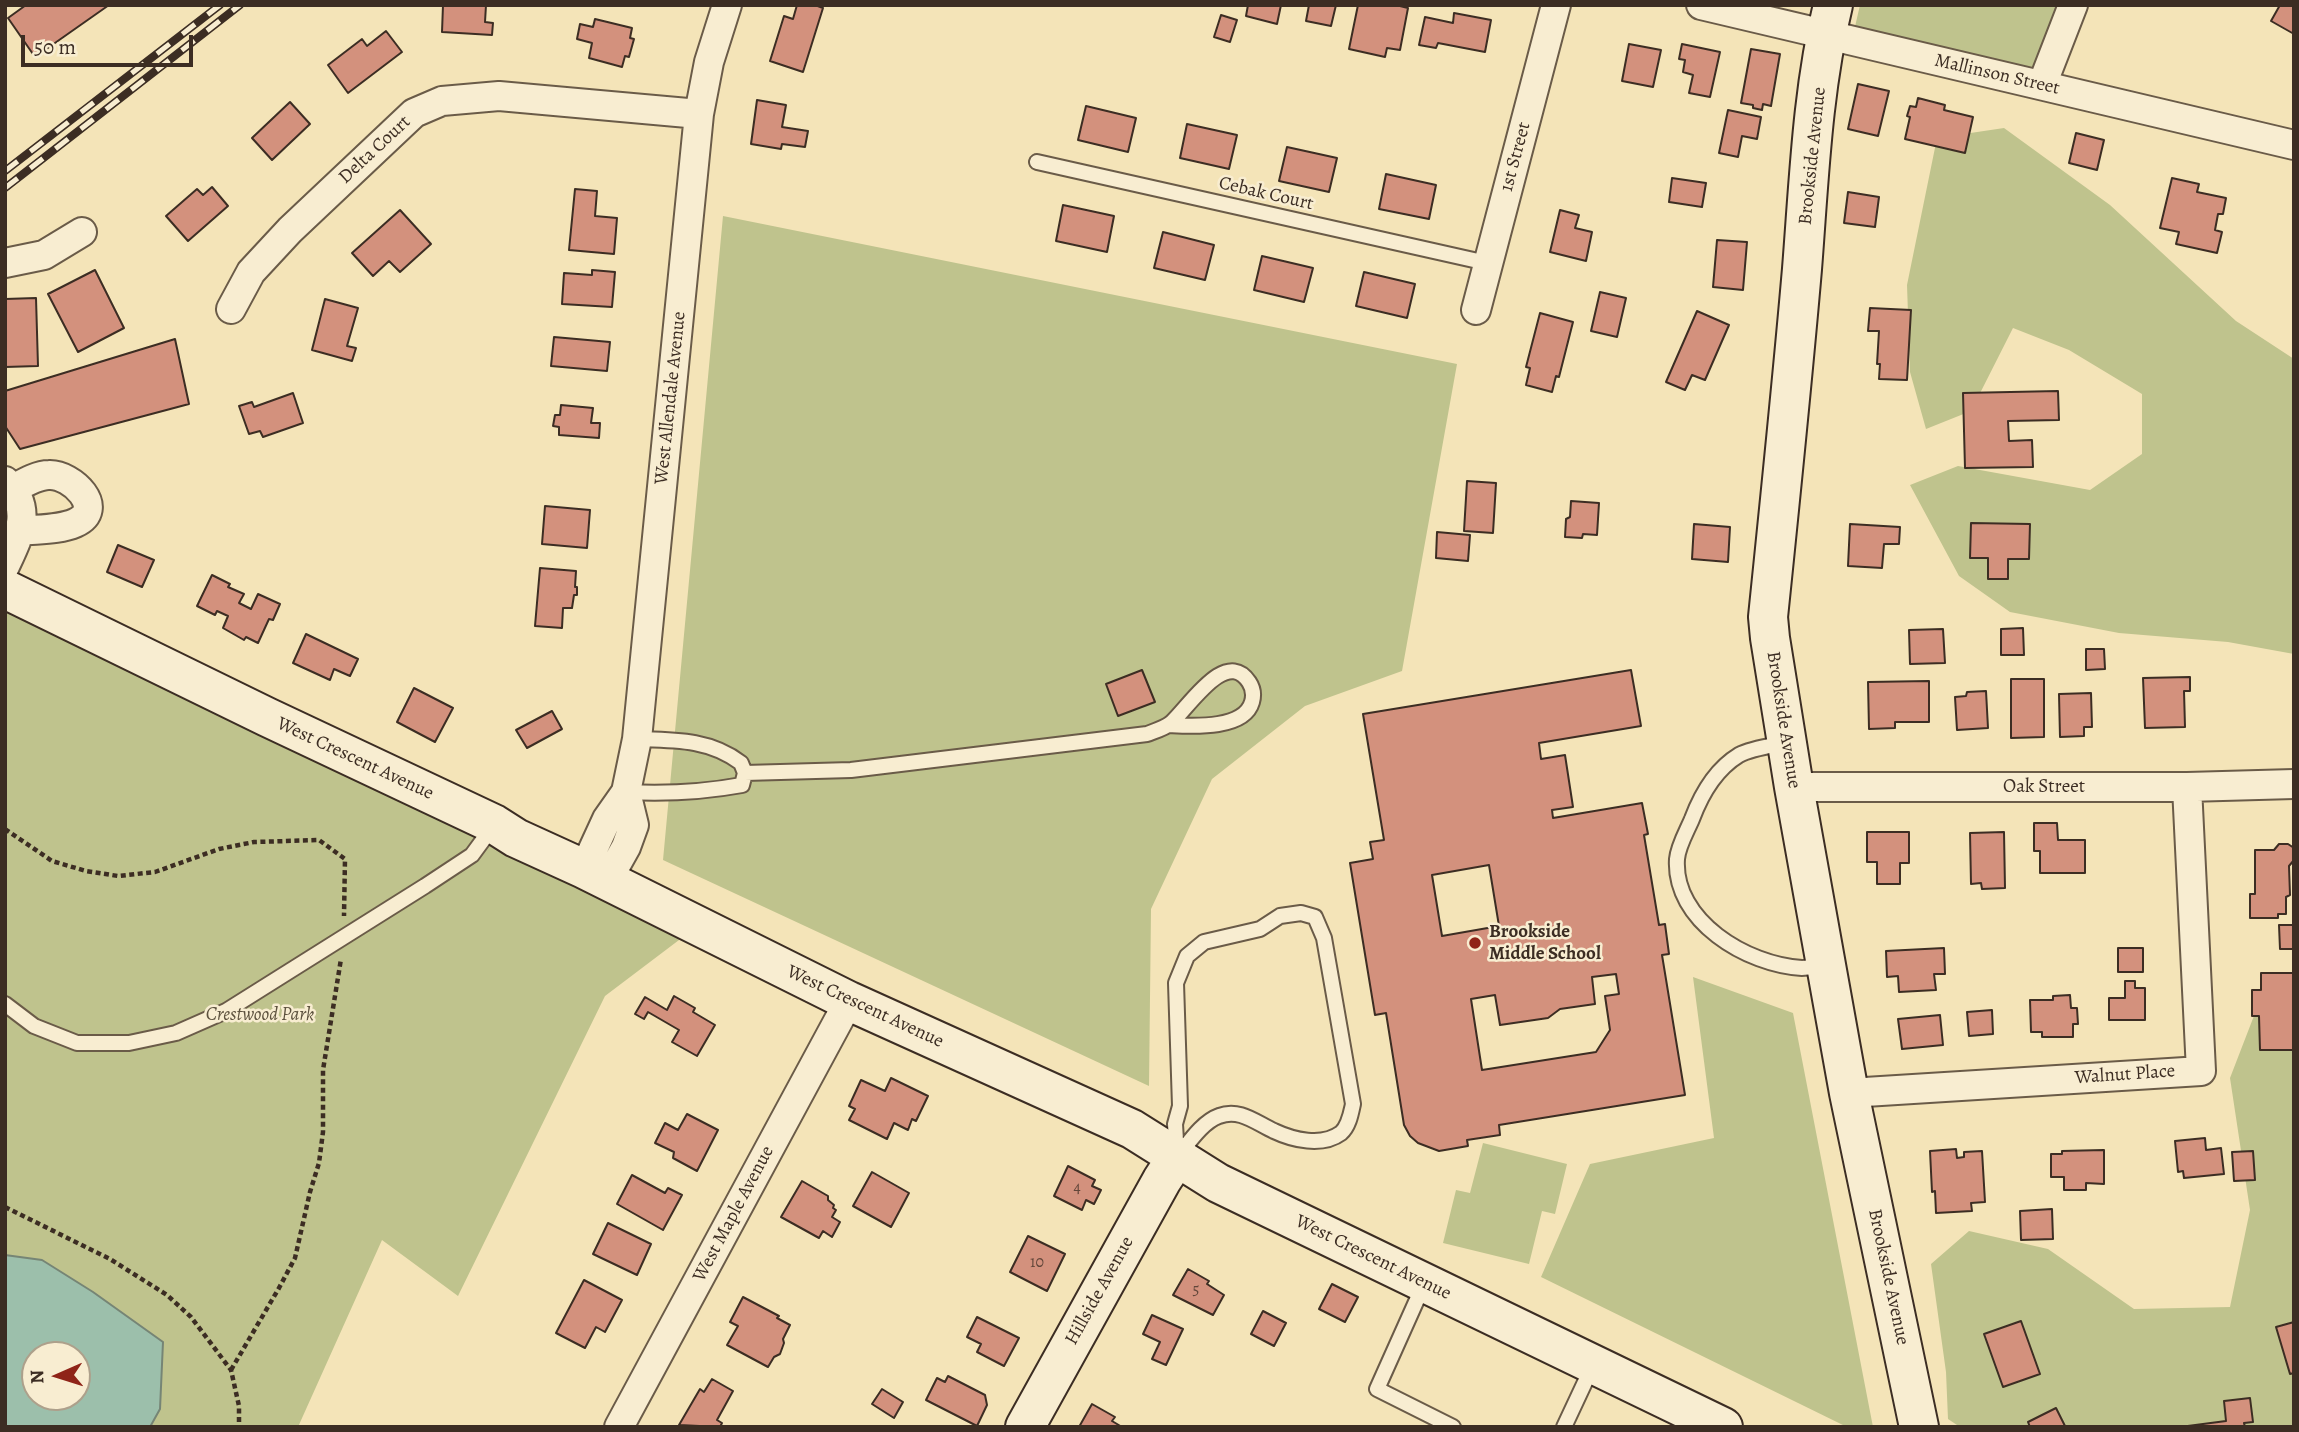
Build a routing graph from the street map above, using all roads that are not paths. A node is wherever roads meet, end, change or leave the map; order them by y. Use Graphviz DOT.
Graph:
graph roads {
  1 [pos="727,5"];
  2 [pos="1556,5"];
  3 [pos="1701,5"];
  4 [pos="2073,5"];
  5 [pos="1829,20"];
  6 [pos="2042,85"];
  7 [pos="699,114"];
  8 [pos="2294,145"];
  9 [pos="1037,162"];
  10 [pos="82,232"];
  11 [pos="5,263"];
  12 [pos="1487,263"];
  13 [pos="231,309"];
  14 [pos="1476,310"];
  15 [pos="9,485"];
  16 [pos="21,531"];
  17 [pos="5,566"];
  18 [pos="5,589"];
  19 [pos="1169,725"];
  20 [pos="637,739"];
  21 [pos="1787,743"];
  22 [pos="745,773"];
  23 [pos="2294,784"];
  24 [pos="1794,787"];
  25 [pos="2187,787"];
  26 [pos="626,792"];
  27 [pos="494,824"];
  28 [pos="596,875"];
  29 [pos="1826,965"];
  30 [pos="849,1001"];
  31 [pos="5,1004"];
  32 [pos="1849,1093"];
  33 [pos="1177,1157"];
  34 [pos="1425,1283"];
  35 [pos="1593,1363"];
  36 [pos="625,1424"];
  37 [pos="1025,1427"];
  38 [pos="1453,1427"];
  39 [pos="1564,1427"];
  40 [pos="1723,1427"];
  41 [pos="1919,1427"];
  1 -- 7 [label="street, West Allendale Avenue"];
  2 -- 12 [label="street, 1st Street"];
  3 -- 5 [label="street, Mallinson Street"];
  4 -- 6 [label="street"];
  5 -- 6 [label="street, Mallinson Street"];
  5 -- 21 [label="main road, Brookside Avenue"];
  6 -- 8 [label="street, Mallinson Street"];
  7 -- 13 [label="street, Delta Court"];
  7 -- 20 [label="street, West Allendale Avenue"];
  9 -- 12 [label="lane, Cebak Court"];
  10 -- 11 [label="street"];
  12 -- 14 [label="street, 1st Street"];
  15 -- 16 [label="street"];
  15 -- 16 [label="street"];
  16 -- 17 [label="street"];
  18 -- 27 [label="main road, West Crescent Avenue"];
  19 -- 19 [label="lane"];
  19 -- 22 [label="lane"];
  20 -- 22 [label="lane"];
  20 -- 26 [label="street, West Allendale Avenue"];
  21 -- 24 [label="main road, Brookside Avenue"];
  21 -- 29 [label="lane"];
  22 -- 26 [label="lane"];
  23 -- 25 [label="street, Oak Street"];
  24 -- 25 [label="street, Oak Street"];
  24 -- 29 [label="main road, Brookside Avenue"];
  25 -- 32 [label="street, Walnut Place"];
  26 -- 28 [label="street, West Allendale Avenue"];
  27 -- 28 [label="main road, West Crescent Avenue"];
  27 -- 31 [label="lane"];
  28 -- 30 [label="main road, West Crescent Avenue"];
  29 -- 32 [label="main road, Brookside Avenue"];
  30 -- 33 [label="main road, West Crescent Avenue"];
  30 -- 36 [label="street, West Maple Avenue"];
  32 -- 41 [label="main road, Brookside Avenue"];
  33 -- 33 [label="lane"];
  33 -- 34 [label="main road, West Crescent Avenue"];
  33 -- 37 [label="main road, Hillside Avenue"];
  34 -- 35 [label="main road, West Crescent Avenue"];
  34 -- 38 [label="lane"];
  35 -- 39 [label="lane"];
  35 -- 40 [label="main road, West Crescent Avenue"];
}
